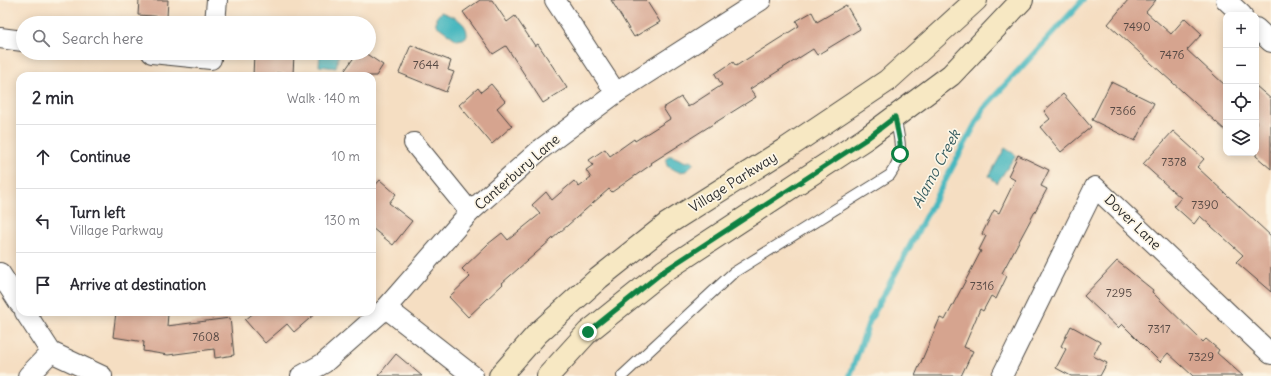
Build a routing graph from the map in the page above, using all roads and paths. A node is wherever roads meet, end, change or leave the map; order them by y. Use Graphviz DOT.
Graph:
graph roads {
  1 [pos="217,0"];
  2 [pos="555,0"];
  3 [pos="761,0"];
  4 [pos="976,0"];
  5 [pos="1022,0"];
  6 [pos="1226,0"];
  7 [pos="1239,12"];
  8 [pos="216,16"];
  9 [pos="1259,31"];
  10 [pos="0,38"];
  11 [pos="16,40"];
  12 [pos="1271,42"];
  13 [pos="193,60"];
  14 [pos="211,63"];
  15 [pos="616,93"];
  16 [pos="895,117"];
  17 [pos="414,143"];
  18 [pos="470,212"];
  19 [pos="0,273"];
  20 [pos="16,298"];
  21 [pos="386,308"];
  22 [pos="28,316"];
  23 [pos="51,352"];
  24 [pos="1271,354"];
  25 [pos="28,376"];
  26 [pos="102,376"];
  27 [pos="301,376"];
  28 [pos="473,376"];
  29 [pos="500,376"];
  30 [pos="548,376"];
  31 [pos="622,376"];
  32 [pos="1002,376"];
  1 -- 8 [label="street"];
  2 -- 15 [label="street"];
  3 -- 15 [label="street, Canterbury Lane"];
  4 -- 29 [label="street, Village Parkway"];
  5 -- 16 [label="street"];
  6 -- 7 [label="street"];
  9 -- 12 [label="street"];
  10 -- 11 [label="street"];
  13 -- 14 [label="street"];
  15 -- 18 [label="street, Canterbury Lane"];
  16 -- 30 [label="street"];
  16 -- 31 [label="lane"];
  17 -- 18 [label="street"];
  18 -- 21 [label="street, Canterbury Lane"];
  19 -- 20 [label="street"];
  21 -- 27 [label="street, Canterbury Lane"];
  21 -- 28 [label="street"];
  22 -- 23 [label="street"];
  23 -- 25 [label="street"];
  23 -- 26 [label="street"];
  24 -- 32 [label="street, Dover Lane"];
}
